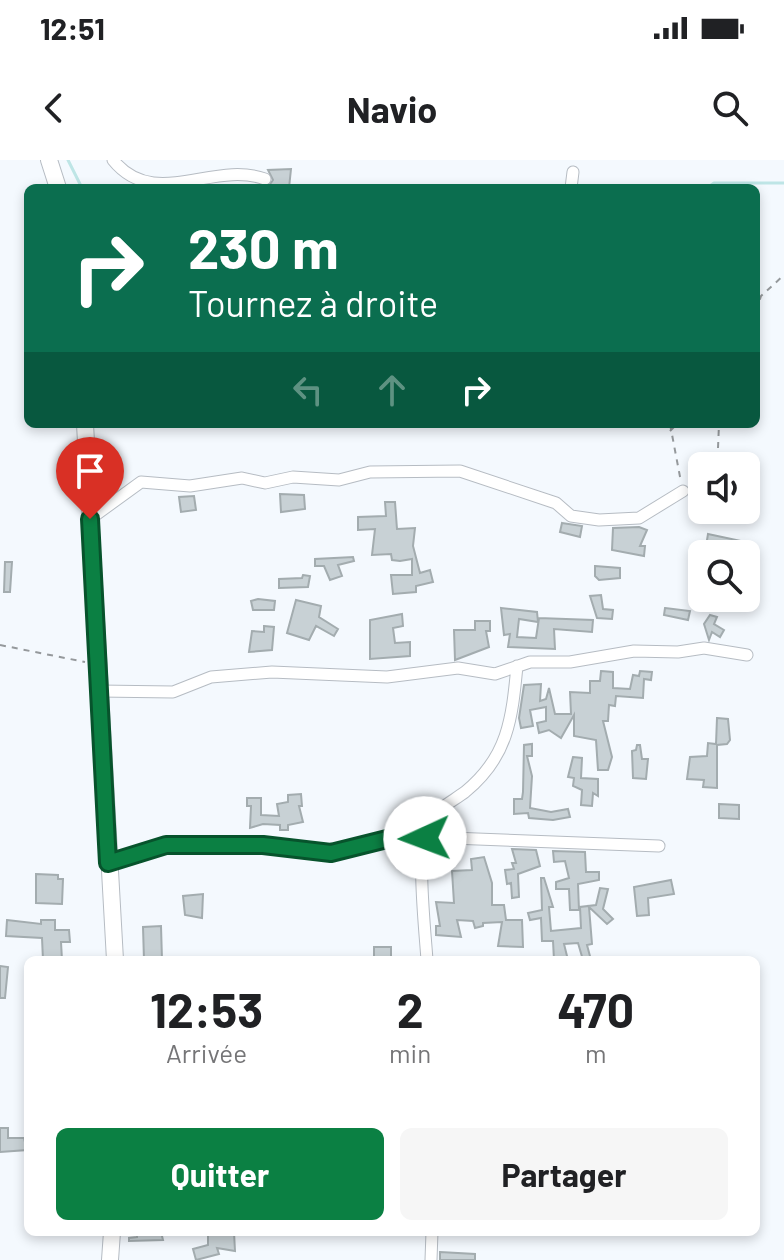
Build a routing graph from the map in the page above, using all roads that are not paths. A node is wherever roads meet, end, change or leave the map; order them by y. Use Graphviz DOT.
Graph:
graph roads {
  1 [pos="49,160"];
  2 [pos="113,160"];
  3 [pos="220,162"];
  4 [pos="573,172"];
  5 [pos="265,179"];
  6 [pos="57,184"];
  7 [pos="572,184"];
  8 [pos="85,428"];
  9 [pos="683,491"];
  10 [pos="90,519"];
  11 [pos="747,655"];
  12 [pos="517,666"];
  13 [pos="99,691"];
  14 [pos="425,838"];
  15 [pos="659,846"];
  16 [pos="108,863"];
  17 [pos="115,956"];
  18 [pos="427,956"];
  19 [pos="112,1236"];
  20 [pos="432,1236"];
  21 [pos="110,1260"];
  22 [pos="431,1260"];
  1 -- 6 [label="highway"];
  2 -- 3 [label="street"];
  3 -- 5 [label="street"];
  4 -- 7 [label="street"];
  8 -- 10 [label="highway"];
  9 -- 10 [label="street"];
  10 -- 13 [label="highway"];
  11 -- 12 [label="street"];
  12 -- 13 [label="street"];
  12 -- 14 [label="street"];
  13 -- 16 [label="highway"];
  14 -- 15 [label="street"];
  14 -- 16 [label="street"];
  14 -- 18 [label="street"];
  16 -- 17 [label="highway"];
  19 -- 21 [label="highway"];
  20 -- 22 [label="street"];
}
